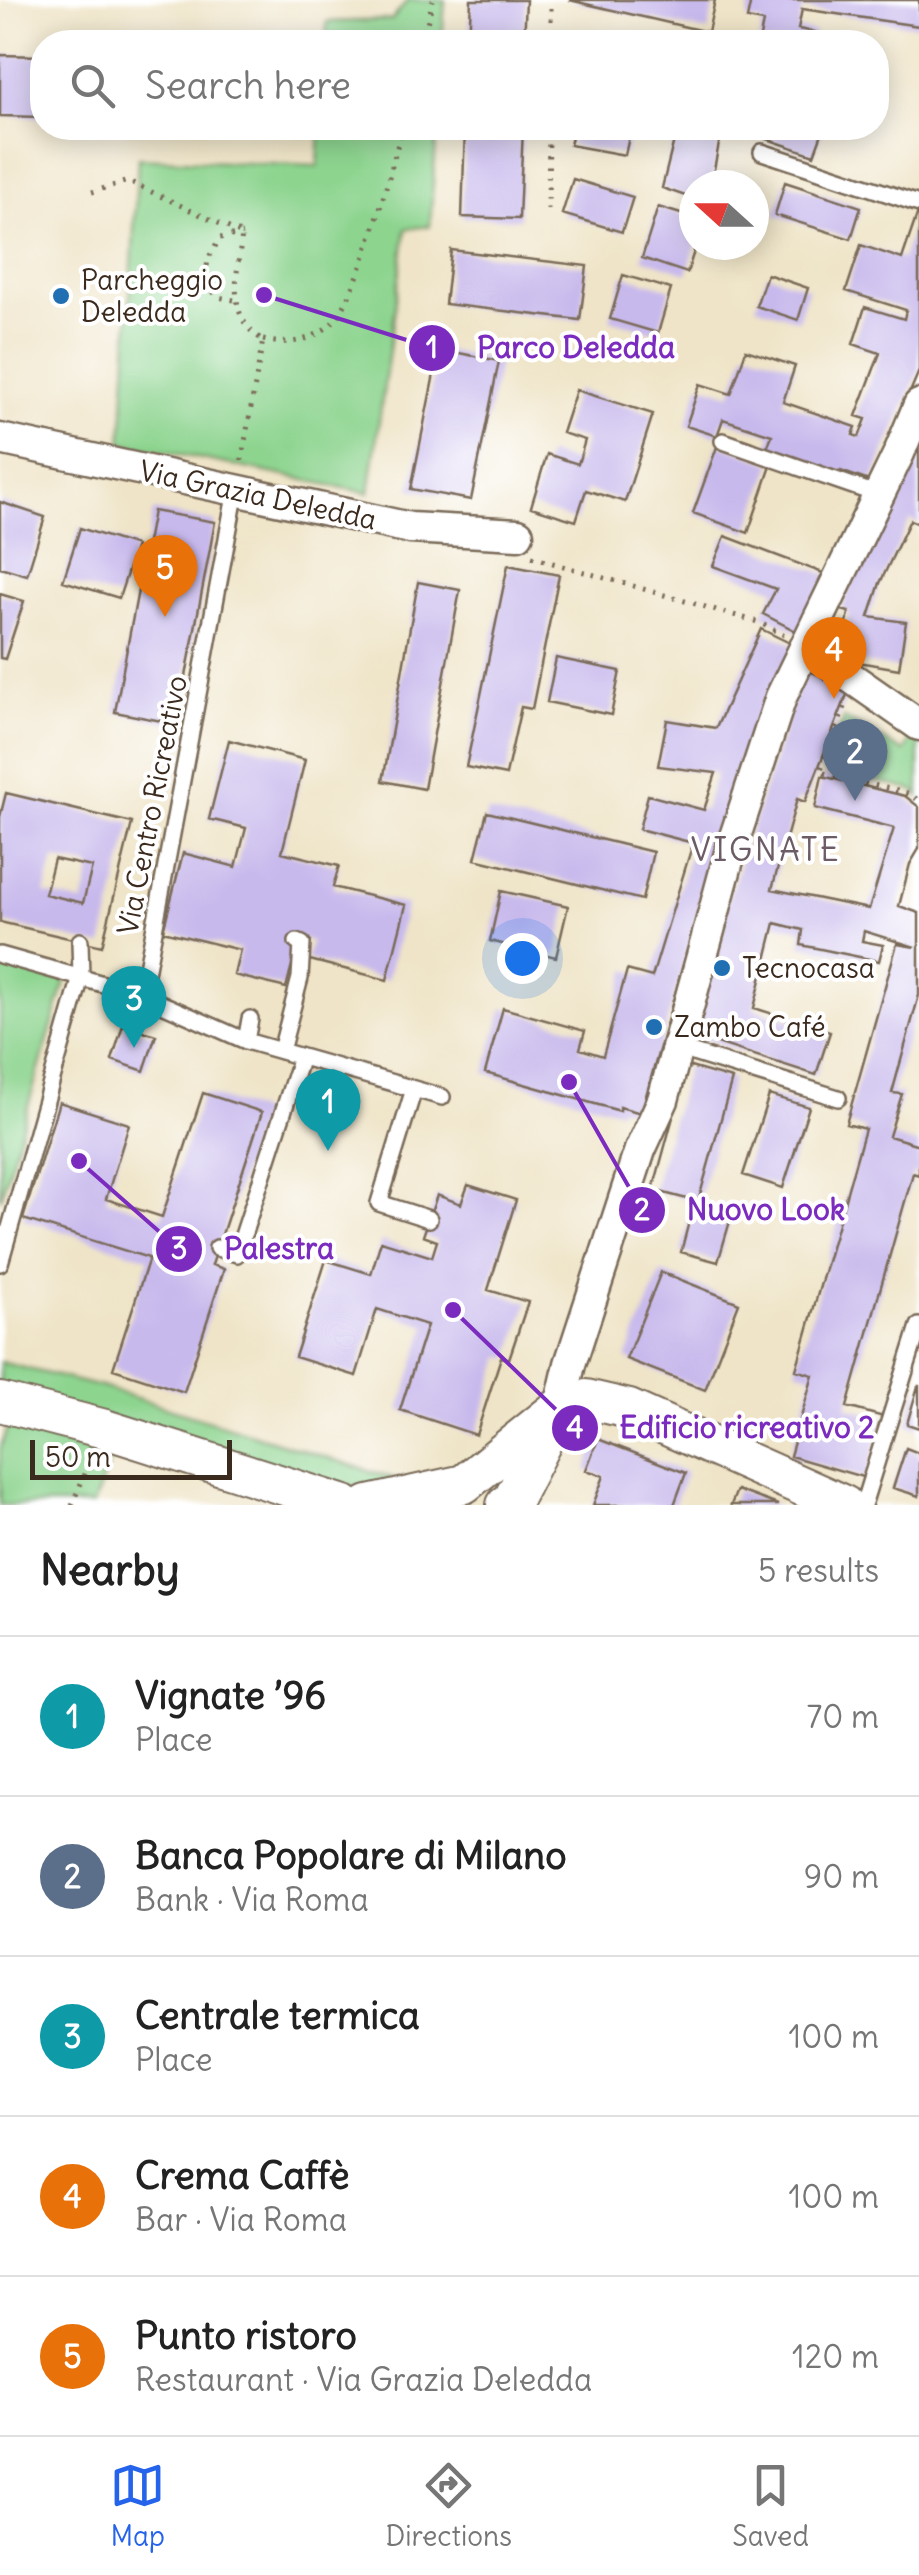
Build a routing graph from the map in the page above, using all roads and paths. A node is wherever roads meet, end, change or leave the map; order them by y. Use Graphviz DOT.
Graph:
graph roads {
  1 [pos="432,0"];
  2 [pos="552,0"];
  3 [pos="425,30"];
  4 [pos="551,30"];
  5 [pos="398,140"];
  6 [pos="549,140"];
  7 [pos="762,152"];
  8 [pos="92,192"];
  9 [pos="919,204"];
  10 [pos="548,210"];
  11 [pos="242,234"];
  12 [pos="234,300"];
  13 [pos="263,340"];
  14 [pos="919,404"];
  15 [pos="0,439"];
  16 [pos="722,440"];
  17 [pos="879,495"];
  18 [pos="234,503"];
  19 [pos="518,534"];
  20 [pos="807,647"];
  21 [pos="855,680"];
  22 [pos="919,725"];
  23 [pos="919,801"];
  24 [pos="80,941"];
  25 [pos="297,942"];
  26 [pos="0,955"];
  27 [pos="81,976"];
  28 [pos="142,994"];
  29 [pos="250,1019"];
  30 [pos="246,1041"];
  31 [pos="677,1048"];
  32 [pos="282,1051"];
  33 [pos="301,1057"];
  34 [pos="414,1089"];
  35 [pos="442,1097"];
  36 [pos="838,1098"];
  37 [pos="429,1219"];
  38 [pos="218,1248"];
  39 [pos="0,1263"];
  40 [pos="919,1326"];
  41 [pos="0,1402"];
  42 [pos="560,1407"];
  43 [pos="104,1429"];
  44 [pos="460,1495"];
  45 [pos="824,1501"];
  46 [pos="510,1504"];
  47 [pos="72,1505"];
  48 [pos="345,1505"];
  49 [pos="370,1505"];
  50 [pos="863,1505"];
  1 -- 3 [label="path"];
  2 -- 4 [label="path"];
  5 -- 13 [label="path"];
  6 -- 10 [label="path"];
  7 -- 9 [label="lane"];
  8 -- 11 [label="path"];
  11 -- 12 [label="path"];
  11 -- 12 [label="path"];
  12 -- 13 [label="path"];
  13 -- 18 [label="path"];
  14 -- 17 [label="street"];
  15 -- 18 [label="street, Via Grazia Deledda"];
  16 -- 17 [label="lane"];
  17 -- 20 [label="street"];
  18 -- 19 [label="street, Via Grazia Deledda"];
  18 -- 28 [label="lane, Via Centro Ricreativo"];
  20 -- 21 [label="street"];
  20 -- 31 [label="street"];
  21 -- 22 [label="street"];
  21 -- 23 [label="path"];
  24 -- 27 [label="lane, Via Centro Ricreativo"];
  25 -- 32 [label="lane"];
  26 -- 27 [label="lane"];
  27 -- 28 [label="lane"];
  27 -- 39 [label="lane, Via Centro Ricreativo"];
  28 -- 30 [label="lane"];
  29 -- 30 [label="lane"];
  30 -- 32 [label="lane"];
  31 -- 36 [label="lane"];
  31 -- 42 [label="street"];
  32 -- 33 [label="lane"];
  33 -- 34 [label="lane"];
  33 -- 38 [label="lane"];
  34 -- 35 [label="lane"];
  34 -- 37 [label="lane"];
  40 -- 50 [label="lane"];
  41 -- 43 [label="street"];
  42 -- 44 [label="street"];
  42 -- 45 [label="street"];
  42 -- 46 [label="street"];
  43 -- 47 [label="path"];
  43 -- 48 [label="street"];
  44 -- 46 [label="street"];
  44 -- 49 [label="street"];
}
